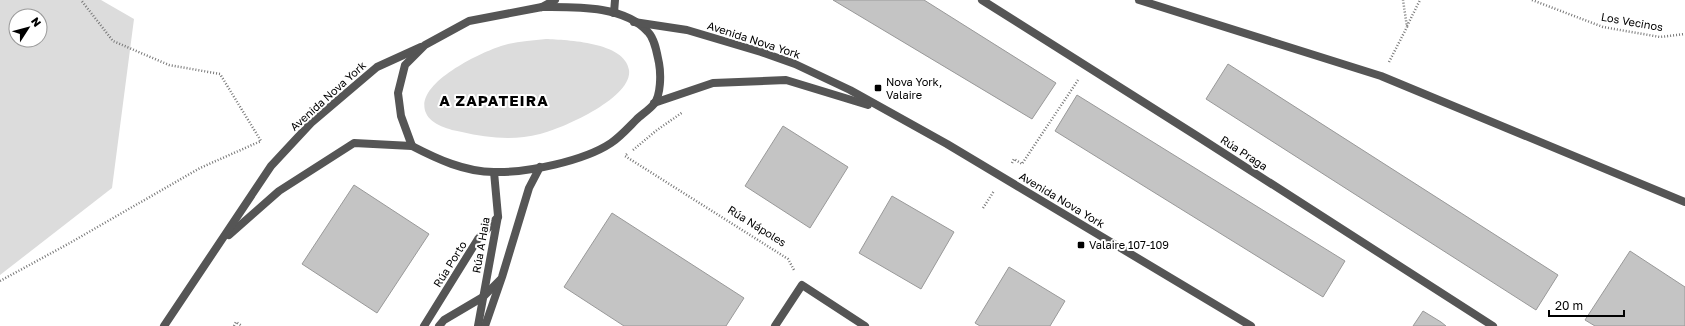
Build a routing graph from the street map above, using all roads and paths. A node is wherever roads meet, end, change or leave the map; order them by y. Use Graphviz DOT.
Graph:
graph roads {
  1 [pos="81,0"];
  2 [pos="555,0"];
  3 [pos="615,0"];
  4 [pos="982,0"];
  5 [pos="1139,0"];
  6 [pos="1403,0"];
  7 [pos="1420,0"];
  8 [pos="1532,0"];
  9 [pos="542,8"];
  10 [pos="614,12"];
  11 [pos="634,22"];
  12 [pos="1407,27"];
  13 [pos="1685,34"];
  14 [pos="425,45"];
  15 [pos="1087,66"];
  16 [pos="1381,76"];
  17 [pos="654,104"];
  18 [pos="689,108"];
  19 [pos="881,109"];
  20 [pos="412,146"];
  21 [pos="540,167"];
  22 [pos="494,172"];
  23 [pos="1002,177"];
  24 [pos="1685,202"];
  25 [pos="498,216"];
  26 [pos="221,243"];
  27 [pos="502,277"];
  28 [pos="0,281"];
  29 [pos="802,285"];
  30 [pos="483,297"];
  31 [pos="164,326"];
  32 [pos="234,326"];
  33 [pos="242,326"];
  34 [pos="424,326"];
  35 [pos="439,326"];
  36 [pos="478,326"];
  37 [pos="485,326"];
  38 [pos="775,326"];
  39 [pos="866,326"];
  40 [pos="1251,326"];
  41 [pos="1493,326"];
  1 -- 28 [label="path"];
  2 -- 9 [label="street"];
  3 -- 10 [label="street"];
  4 -- 15 [label="street, Rúa Praga"];
  5 -- 16 [label="street"];
  6 -- 12 [label="path"];
  7 -- 12 [label="path"];
  8 -- 13 [label="path, Los Vecinos"];
  9 -- 10 [label="street"];
  9 -- 14 [label="street"];
  10 -- 11 [label="street"];
  11 -- 17 [label="street"];
  11 -- 19 [label="street, Avenida Nova York"];
  12 -- 16 [label="path"];
  14 -- 20 [label="street"];
  14 -- 26 [label="street, Avenida Nova York"];
  15 -- 23 [label="path"];
  15 -- 41 [label="street, Rúa Praga"];
  16 -- 24 [label="street"];
  17 -- 19 [label="street, Avenida Nova York"];
  17 -- 21 [label="street"];
  18 -- 29 [label="path, Rúa Nápoles"];
  19 -- 23 [label="street, Avenida Nova York"];
  20 -- 22 [label="street"];
  20 -- 26 [label="street, Avenida Nova York"];
  21 -- 22 [label="street"];
  21 -- 27 [label="street"];
  22 -- 25 [label="street, Rúa A Haia"];
  23 -- 40 [label="street, Avenida Nova York"];
  25 -- 30 [label="street, Rúa A Haia"];
  25 -- 34 [label="street, Rúa Porto"];
  26 -- 31 [label="street, Avenida Nova York"];
  27 -- 30 [label="street"];
  27 -- 37 [label="street"];
  29 -- 38 [label="street"];
  29 -- 39 [label="street"];
  30 -- 35 [label="street"];
  30 -- 36 [label="street, Rúa A Haia"];
  32 -- 33 [label="path"];
}
